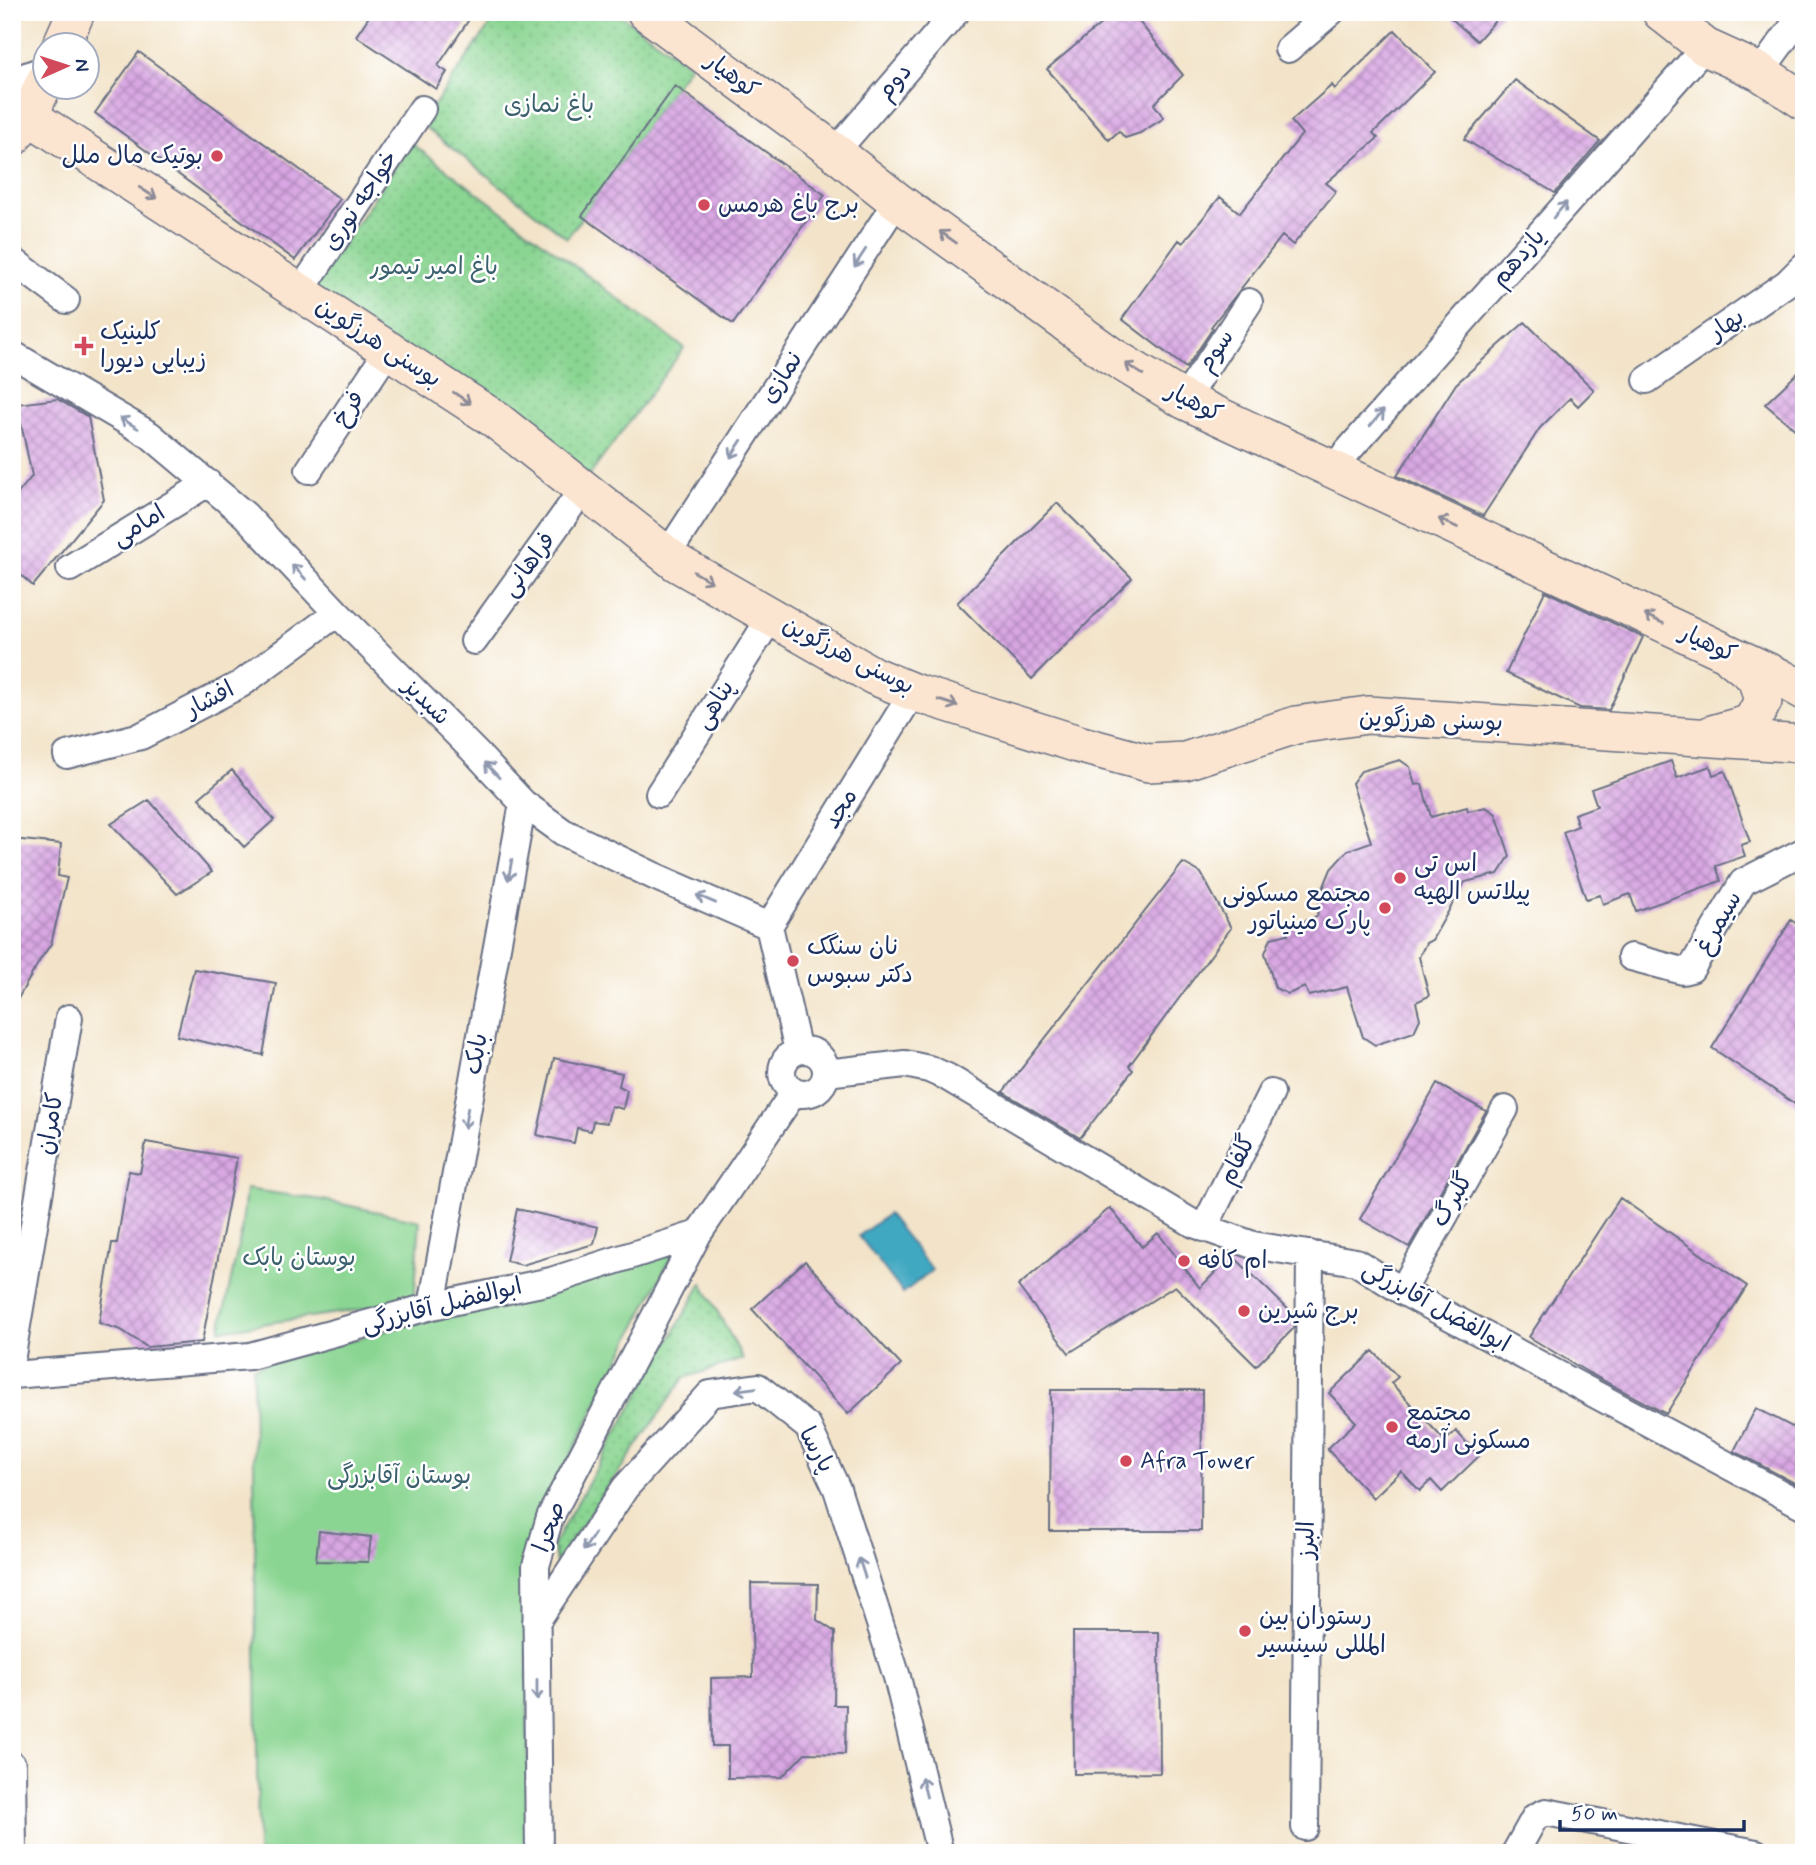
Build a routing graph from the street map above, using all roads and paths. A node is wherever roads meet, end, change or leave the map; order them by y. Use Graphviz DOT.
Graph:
graph roads {
  1 [pos="76,12"];
  2 [pos="646,12"];
  3 [pos="956,12"];
  4 [pos="1331,12"];
  5 [pos="1661,12"];
  6 [pos="1804,12"];
  7 [pos="67,32"];
  8 [pos="1705,47"];
  9 [pos="1288,49"];
  10 [pos="1760,72"];
  11 [pos="32,74"];
  12 [pos="12,81"];
  13 [pos="1804,101"];
  14 [pos="34,102"];
  15 [pos="422,109"];
  16 [pos="21,127"];
  17 [pos="835,152"];
  18 [pos="897,201"];
  19 [pos="12,260"];
  20 [pos="1804,266"];
  21 [pos="300,292"];
  22 [pos="66,300"];
  23 [pos="1249,302"];
  24 [pos="388,349"];
  25 [pos="12,354"];
  26 [pos="1647,380"];
  27 [pos="1184,400"];
  28 [pos="1332,469"];
  29 [pos="309,470"];
  30 [pos="208,483"];
  31 [pos="583,489"];
  32 [pos="667,555"];
  33 [pos="70,568"];
  34 [pos="337,612"];
  35 [pos="771,617"];
  36 [pos="474,641"];
  37 [pos="1724,651"];
  38 [pos="1804,691"];
  39 [pos="913,692"];
  40 [pos="1701,737"];
  41 [pos="1804,744"];
  42 [pos="67,755"];
  43 [pos="659,794"];
  44 [pos="523,803"];
  45 [pos="1804,851"];
  46 [pos="769,926"];
  47 [pos="1631,957"];
  48 [pos="69,1018"];
  49 [pos="798,1051"];
  50 [pos="825,1073"];
  51 [pos="794,1092"];
  52 [pos="1271,1093"];
  53 [pos="1505,1109"];
  54 [pos="1204,1228"];
  55 [pos="698,1234"];
  56 [pos="1310,1254"];
  57 [pos="1402,1291"];
  58 [pos="432,1306"];
  59 [pos="12,1355"];
  60 [pos="12,1375"];
  61 [pos="1804,1506"];
  62 [pos="536,1622"];
  63 [pos="12,1765"];
  64 [pos="1305,1827"];
  65 [pos="13,1853"];
  66 [pos="539,1853"];
  67 [pos="940,1853"];
  68 [pos="1515,1853"];
  69 [pos="1756,1853"];
  1 -- 7 [label="street"];
  2 -- 17 [label="street, کوهیار"];
  3 -- 17 [label="street, دوم"];
  4 -- 9 [label="street"];
  5 -- 8 [label="street"];
  6 -- 10 [label="street"];
  8 -- 10 [label="street"];
  28 -- 8 [label="street, یازدهم, one-way"];
  10 -- 13 [label="street"];
  11 -- 12 [label="street"];
  14 -- 16 [label="street"];
  15 -- 21 [label="street, خواجه نوری"];
  16 -- 21 [label="street, بوسنی هرزگوین, one-way"];
  17 -- 18 [label="street, کوهیار"];
  27 -- 18 [label="street, کوهیار, one-way"];
  18 -- 32 [label="street, نمازی, one-way"];
  19 -- 22 [label="street"];
  20 -- 26 [label="street, بهار"];
  21 -- 24 [label="street, بوسنی هرزگوین"];
  23 -- 27 [label="street, سوم"];
  24 -- 29 [label="street, فرخ"];
  24 -- 31 [label="street, بوسنی هرزگوین, one-way"];
  30 -- 25 [label="street, شبدیز, one-way"];
  27 -- 28 [label="street, کوهیار"];
  37 -- 28 [label="street, کوهیار, one-way"];
  30 -- 33 [label="street, امامی"];
  34 -- 30 [label="street, شبدیز, one-way"];
  31 -- 32 [label="street, بوسنی هرزگوین"];
  31 -- 36 [label="street, فراهانی"];
  32 -- 35 [label="street, بوسنی هرزگوین, one-way"];
  34 -- 42 [label="street, افشار"];
  44 -- 34 [label="street, شبدیز, one-way"];
  35 -- 39 [label="street, بوسنی هرزگوین"];
  35 -- 43 [label="street, پناهی"];
  37 -- 38 [label="street, کوهیار"];
  37 -- 40 [label="street"];
  39 -- 40 [label="street, بوسنی هرزگوین, one-way"];
  39 -- 46 [label="street, مجد"];
  40 -- 41 [label="street, بوسنی هرزگوین"];
  46 -- 44 [label="street, شبدیز, one-way"];
  44 -- 58 [label="street, بابک, one-way"];
  45 -- 47 [label="street, سیمرغ"];
  46 -- 49 [label="street"];
  48 -- 59 [label="street, کامران"];
  49 -- 50 [label="street"];
  49 -- 51 [label="street"];
  50 -- 51 [label="street"];
  50 -- 54 [label="street, ابوالفضل آقابزرگی"];
  51 -- 55 [label="street"];
  52 -- 54 [label="street, گلفام"];
  53 -- 57 [label="street, گلبرگ"];
  54 -- 56 [label="street, ابوالفضل آقابزرگی"];
  55 -- 58 [label="street, ابوالفضل آقابزرگی"];
  55 -- 62 [label="street, صحرا"];
  56 -- 57 [label="street, ابوالفضل آقابزرگی"];
  56 -- 64 [label="street, البرز"];
  57 -- 61 [label="street, ابوالفضل آقابزرگی"];
  58 -- 60 [label="street, ابوالفضل آقابزرگی"];
  62 -- 66 [label="street, صحرا, one-way"];
  67 -- 62 [label="street, پارسا, one-way"];
  63 -- 65 [label="street"];
  68 -- 69 [label="street"];
}
